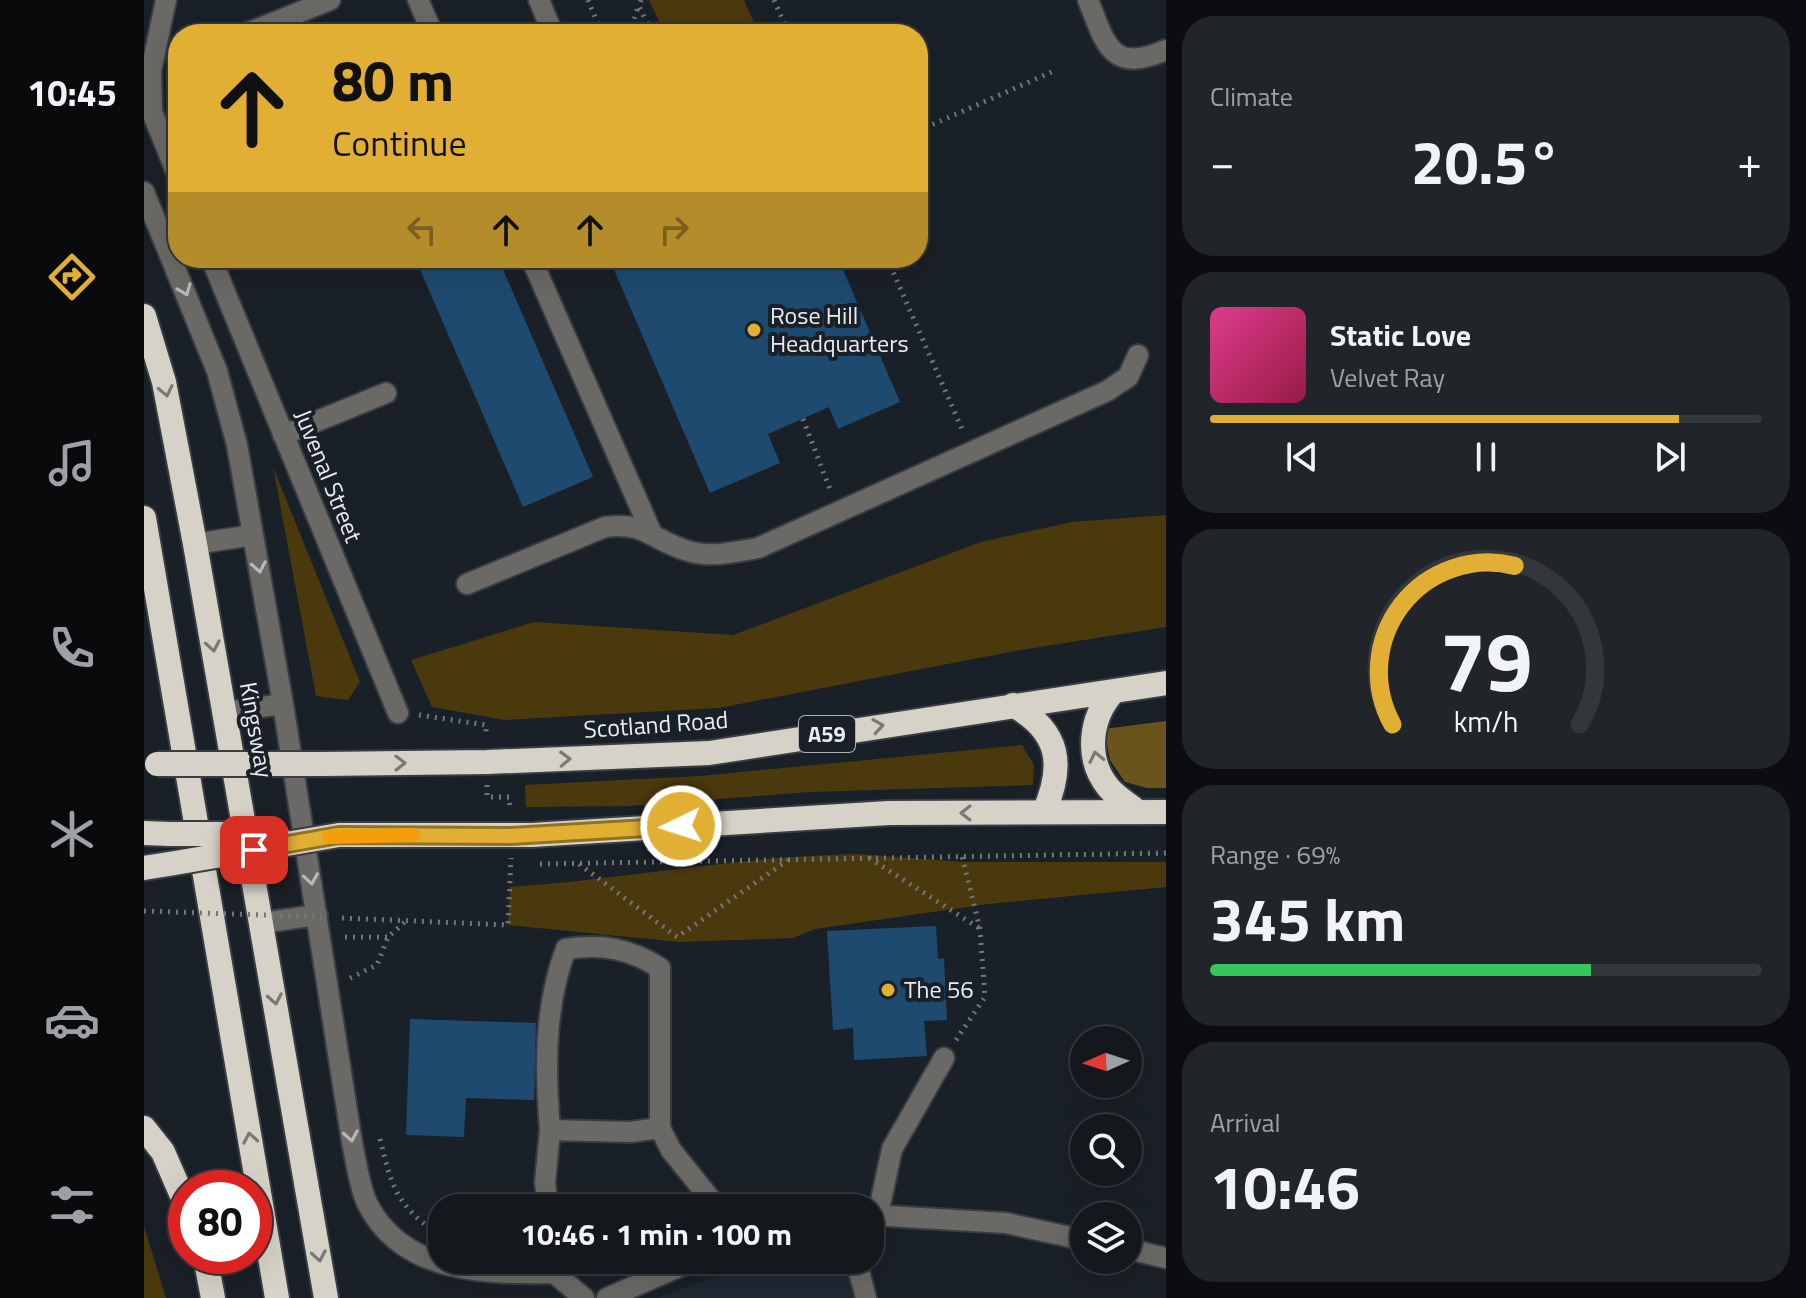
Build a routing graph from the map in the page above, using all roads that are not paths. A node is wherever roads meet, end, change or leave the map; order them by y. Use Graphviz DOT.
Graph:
graph roads {
  1 [pos="166,0"];
  2 [pos="330,0"];
  3 [pos="418,0"];
  4 [pos="539,0"];
  5 [pos="1088,0"];
  6 [pos="168,24"];
  7 [pos="270,24"];
  8 [pos="429,24"];
  9 [pos="549,24"];
  10 [pos="168,36"];
  11 [pos="1166,50"];
  12 [pos="168,151"];
  13 [pos="144,192"];
  14 [pos="168,251"];
  15 [pos="175,268"];
  16 [pos="215,268"];
  17 [pos="535,268"];
  18 [pos="144,316"];
  19 [pos="1138,355"];
  20 [pos="386,393"];
  21 [pos="283,435"];
  22 [pos="144,518"];
  23 [pos="652,534"];
  24 [pos="253,535"];
  25 [pos="195,544"];
  26 [pos="467,584"];
  27 [pos="1166,683"];
  28 [pos="1113,692"];
  29 [pos="283,704"];
  30 [pos="1013,705"];
  31 [pos="225,712"];
  32 [pos="398,713"];
  33 [pos="150,764"];
  34 [pos="1044,812"];
  35 [pos="1138,812"];
  36 [pos="1166,812"];
  37 [pos="144,833"];
  38 [pos="339,835"];
  39 [pos="144,868"];
  40 [pos="320,916"];
  41 [pos="261,923"];
  42 [pos="944,1058"];
  43 [pos="144,1128"];
  44 [pos="660,1128"];
  45 [pos="550,1130"];
  46 [pos="171,1170"];
  47 [pos="546,1194"];
  48 [pos="706,1194"];
  49 [pos="880,1194"];
  50 [pos="884,1215"];
  51 [pos="1070,1237"];
  52 [pos="1142,1252"];
  53 [pos="1166,1258"];
  54 [pos="208,1274"];
  55 [pos="663,1274"];
  56 [pos="860,1274"];
  57 [pos="213,1298"];
  58 [pos="277,1298"];
  59 [pos="326,1298"];
  60 [pos="584,1298"];
  61 [pos="607,1298"];
  62 [pos="866,1298"];
  1 -- 6 [label="street"];
  2 -- 7 [label="street"];
  3 -- 8 [label="street"];
  4 -- 9 [label="street"];
  5 -- 11 [label="street"];
  10 -- 12 [label="street"];
  13 -- 14 [label="street, one-way"];
  15 -- 24 [label="street, one-way"];
  16 -- 21 [label="street, Juvenal Street"];
  17 -- 23 [label="street"];
  18 -- 25 [label="highway, Kingsway, one-way"];
  19 -- 23 [label="street"];
  20 -- 21 [label="street"];
  21 -- 32 [label="street, Juvenal Street"];
  58 -- 22 [label="highway, one-way"];
  23 -- 26 [label="street"];
  24 -- 25 [label="street"];
  24 -- 29 [label="street, one-way"];
  25 -- 31 [label="highway, Kingsway, one-way"];
  27 -- 28 [label="highway, Scotland Road / A59"];
  28 -- 30 [label="highway, Scotland Road / A59"];
  35 -- 28 [label="highway, one-way"];
  29 -- 31 [label="street"];
  29 -- 40 [label="street, one-way"];
  33 -- 30 [label="highway, Scotland Road / A59, one-way, bridge"];
  30 -- 34 [label="highway"];
  31 -- 41 [label="highway, Kingsway"];
  34 -- 35 [label="highway"];
  34 -- 38 [label="highway, one-way"];
  35 -- 36 [label="highway"];
  37 -- 38 [label="highway, bridge"];
  38 -- 39 [label="highway, bridge"];
  40 -- 41 [label="street"];
  40 -- 60 [label="street, one-way"];
  41 -- 59 [label="highway, Kingsway, one-way"];
  42 -- 49 [label="street"];
  43 -- 46 [label="highway"];
  44 -- 45 [label="street"];
  44 -- 45 [label="street"];
  44 -- 48 [label="street"];
  45 -- 47 [label="street"];
  50 -- 51 [label="street"];
  52 -- 53 [label="street"];
  54 -- 57 [label="highway"];
  55 -- 61 [label="street"];
  56 -- 62 [label="street"];
}
